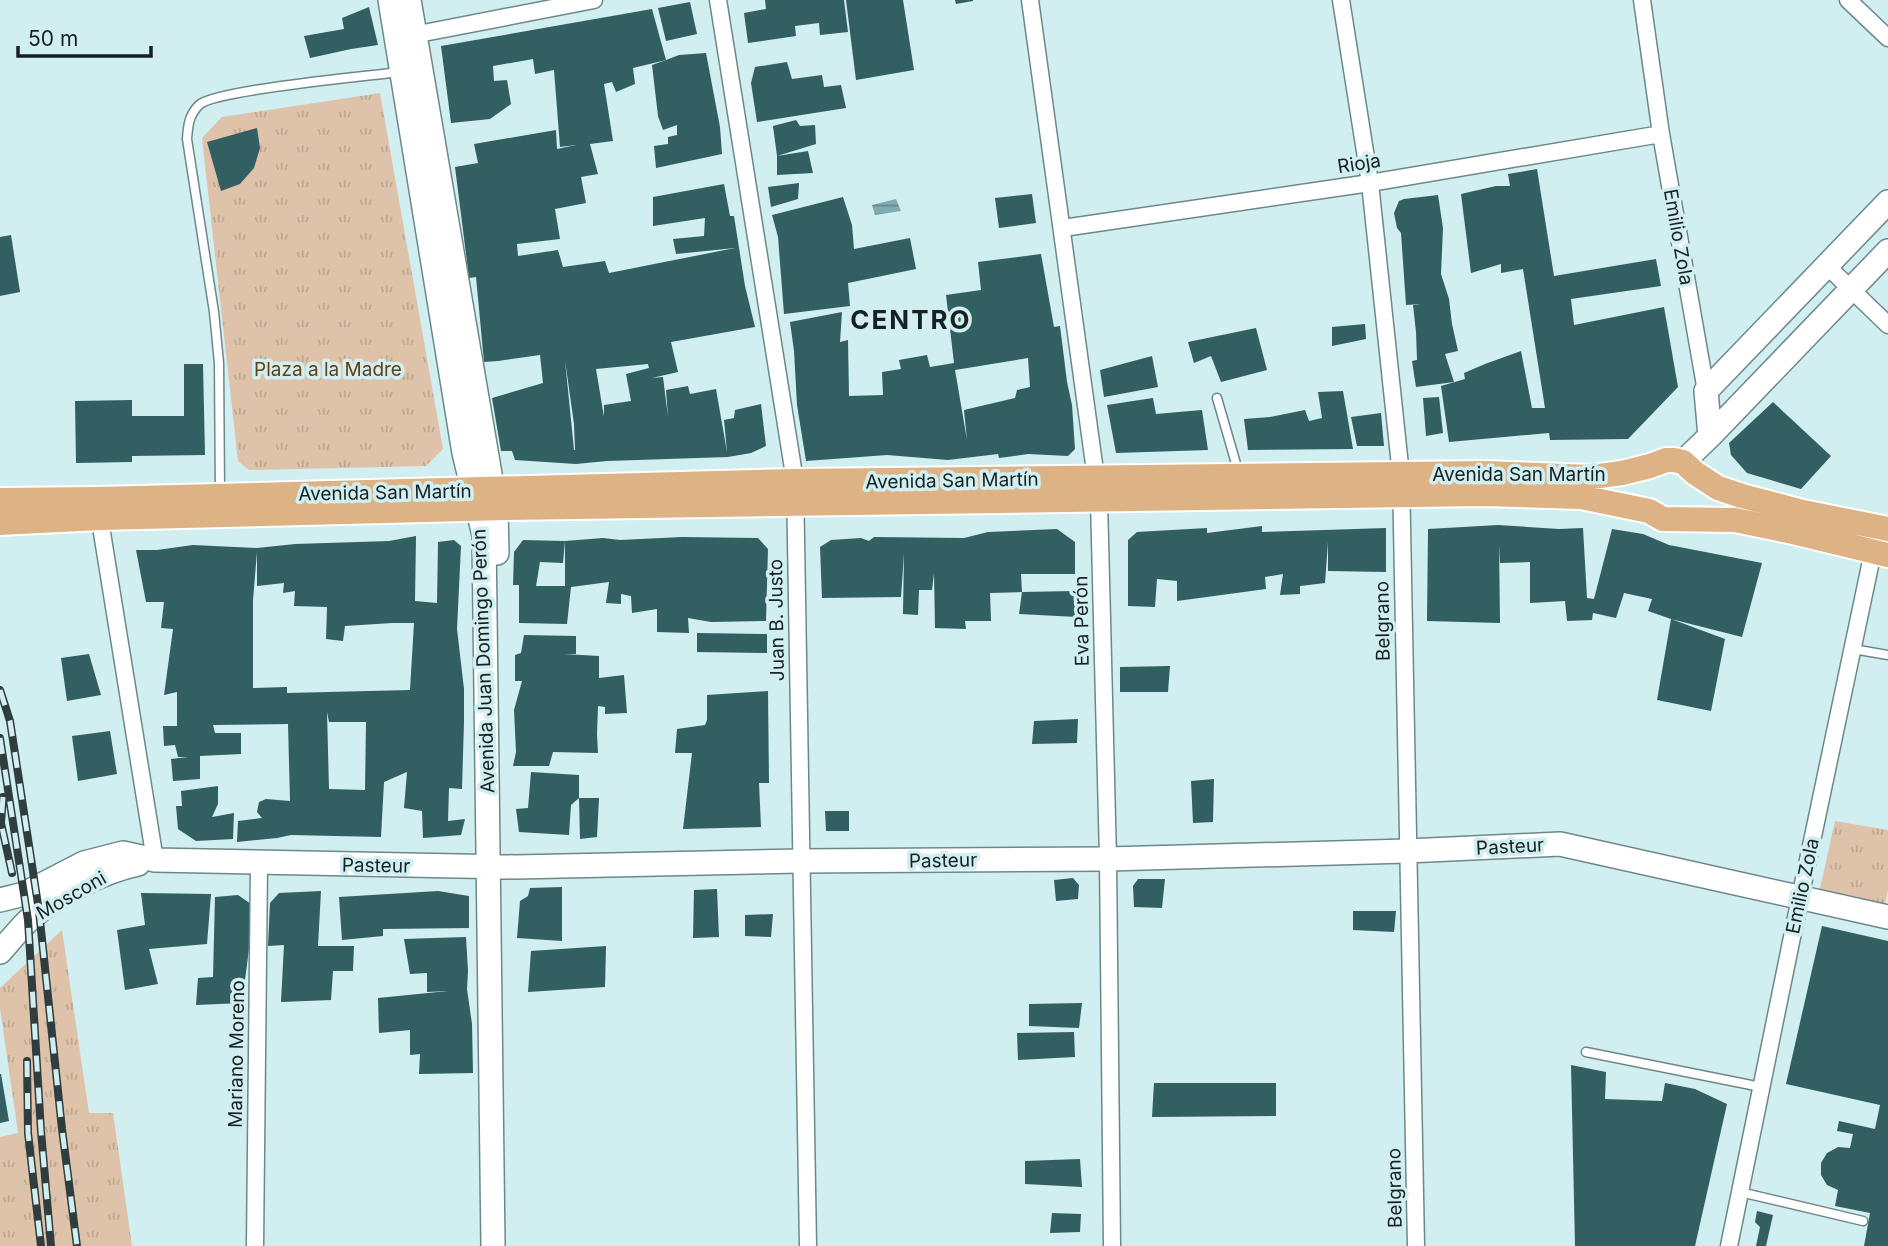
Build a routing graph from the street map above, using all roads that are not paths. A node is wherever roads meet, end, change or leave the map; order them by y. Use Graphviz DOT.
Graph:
graph roads {
  1 [pos="390,0"];
  2 [pos="409,0"];
  3 [pos="594,0"];
  4 [pos="719,0"];
  5 [pos="1030,0"];
  6 [pos="1341,0"];
  7 [pos="1642,0"];
  8 [pos="1849,0"];
  9 [pos="406,37"];
  10 [pos="1888,38"];
  11 [pos="403,72"];
  12 [pos="1661,134"];
  13 [pos="1370,183"];
  14 [pos="1888,202"];
  15 [pos="1063,228"];
  16 [pos="1888,251"];
  17 [pos="1827,266"];
  18 [pos="1851,289"];
  19 [pos="1888,325"];
  20 [pos="1706,391"];
  21 [pos="1217,398"];
  22 [pos="1710,436"];
  23 [pos="1650,466"];
  24 [pos="1689,468"];
  25 [pos="1239,477"];
  26 [pos="1401,486"];
  27 [pos="1098,489"];
  28 [pos="795,492"];
  29 [pos="220,496"];
  30 [pos="0,499"];
  31 [pos="484,499"];
  32 [pos="99,509"];
  33 [pos="1649,511"];
  34 [pos="1678,518"];
  35 [pos="0,523"];
  36 [pos="1883,528"];
  37 [pos="1881,553"];
  38 [pos="1853,649"];
  39 [pos="1888,655"];
  40 [pos="1407,851"];
  41 [pos="1108,859"];
  42 [pos="155,860"];
  43 [pos="801,861"];
  44 [pos="259,863"];
  45 [pos="495,867"];
  46 [pos="1800,898"];
  47 [pos="0,900"];
  48 [pos="1888,918"];
  49 [pos="0,952"];
  50 [pos="1586,1052"];
  51 [pos="1761,1087"];
  52 [pos="1740,1192"];
  53 [pos="1863,1221"];
  54 [pos="255,1246"];
  55 [pos="493,1246"];
  56 [pos="507,1246"];
  57 [pos="808,1246"];
  58 [pos="1112,1246"];
  59 [pos="1416,1246"];
  60 [pos="1729,1246"];
  1 -- 9 [label="street, Avenida Juan Domingo Perón"];
  2 -- 9 [label="street, Avenida Juan Domingo Perón"];
  3 -- 9 [label="street"];
  4 -- 28 [label="street, Juan B. Justo"];
  5 -- 15 [label="street, Eva Perón"];
  6 -- 13 [label="street, Belgrano"];
  7 -- 12 [label="street, Emilio Zola"];
  8 -- 10 [label="street"];
  9 -- 11 [label="street, Avenida Juan Domingo Perón"];
  9 -- 31 [label="street, Avenida Juan Domingo Perón"];
  11 -- 29 [label="lane"];
  11 -- 31 [label="street, Avenida Juan Domingo Perón"];
  12 -- 13 [label="street, Rioja"];
  12 -- 20 [label="street, Emilio Zola"];
  13 -- 15 [label="street, Rioja"];
  13 -- 26 [label="street, Belgrano"];
  14 -- 17 [label="street"];
  15 -- 27 [label="street, Eva Perón"];
  16 -- 18 [label="street"];
  17 -- 18 [label="street"];
  17 -- 20 [label="street"];
  18 -- 19 [label="street"];
  18 -- 22 [label="street"];
  20 -- 22 [label="street, Emilio Zola"];
  21 -- 25 [label="lane"];
  22 -- 24 [label="street"];
  23 -- 24 [label="main road, Avenida San Martín"];
  23 -- 26 [label="main road, Avenida San Martín"];
  23 -- 33 [label="main road"];
  24 -- 34 [label="main road"];
  24 -- 36 [label="main road"];
  25 -- 26 [label="main road, Avenida San Martín"];
  25 -- 27 [label="main road, Avenida San Martín"];
  26 -- 27 [label="main road, Avenida San Martín"];
  26 -- 33 [label="main road, Avenida San Martín"];
  26 -- 40 [label="street, Belgrano"];
  27 -- 28 [label="main road, Avenida San Martín"];
  27 -- 41 [label="street, Eva Perón"];
  28 -- 31 [label="main road, Avenida San Martín"];
  28 -- 43 [label="street, Juan B. Justo"];
  29 -- 31 [label="main road, Avenida San Martín"];
  29 -- 32 [label="main road, Avenida San Martín"];
  30 -- 32 [label="main road, Avenida San Martín"];
  31 -- 32 [label="main road, Avenida San Martín"];
  31 -- 45 [label="street, Avenida Juan Domingo Perón"];
  32 -- 35 [label="main road, Avenida San Martín"];
  32 -- 42 [label="street"];
  33 -- 34 [label="main road, Avenida San Martín"];
  34 -- 37 [label="main road, Avenida San Martín"];
  36 -- 37 [label="street, Emilio Zola"];
  37 -- 38 [label="street, Emilio Zola"];
  38 -- 39 [label="lane"];
  38 -- 46 [label="street, Emilio Zola"];
  40 -- 41 [label="street, Pasteur"];
  40 -- 46 [label="street, Pasteur"];
  40 -- 59 [label="street, Belgrano"];
  41 -- 43 [label="street, Pasteur"];
  41 -- 58 [label="street, Eva Perón"];
  42 -- 44 [label="street, Pasteur"];
  42 -- 47 [label="street, Pasteur"];
  42 -- 49 [label="street, Mosconi"];
  43 -- 45 [label="street, Pasteur"];
  43 -- 57 [label="street, Juan B. Justo"];
  44 -- 45 [label="street, Pasteur"];
  44 -- 54 [label="street, Mariano Moreno"];
  45 -- 55 [label="street, Avenida Juan Domingo Perón"];
  45 -- 56 [label="street, Avenida Juan Domingo Perón"];
  46 -- 48 [label="street, Pasteur"];
  46 -- 51 [label="street, Emilio Zola"];
  50 -- 51 [label="lane"];
  51 -- 52 [label="street, Emilio Zola"];
  52 -- 53 [label="lane"];
  52 -- 60 [label="street, Emilio Zola"];
}
